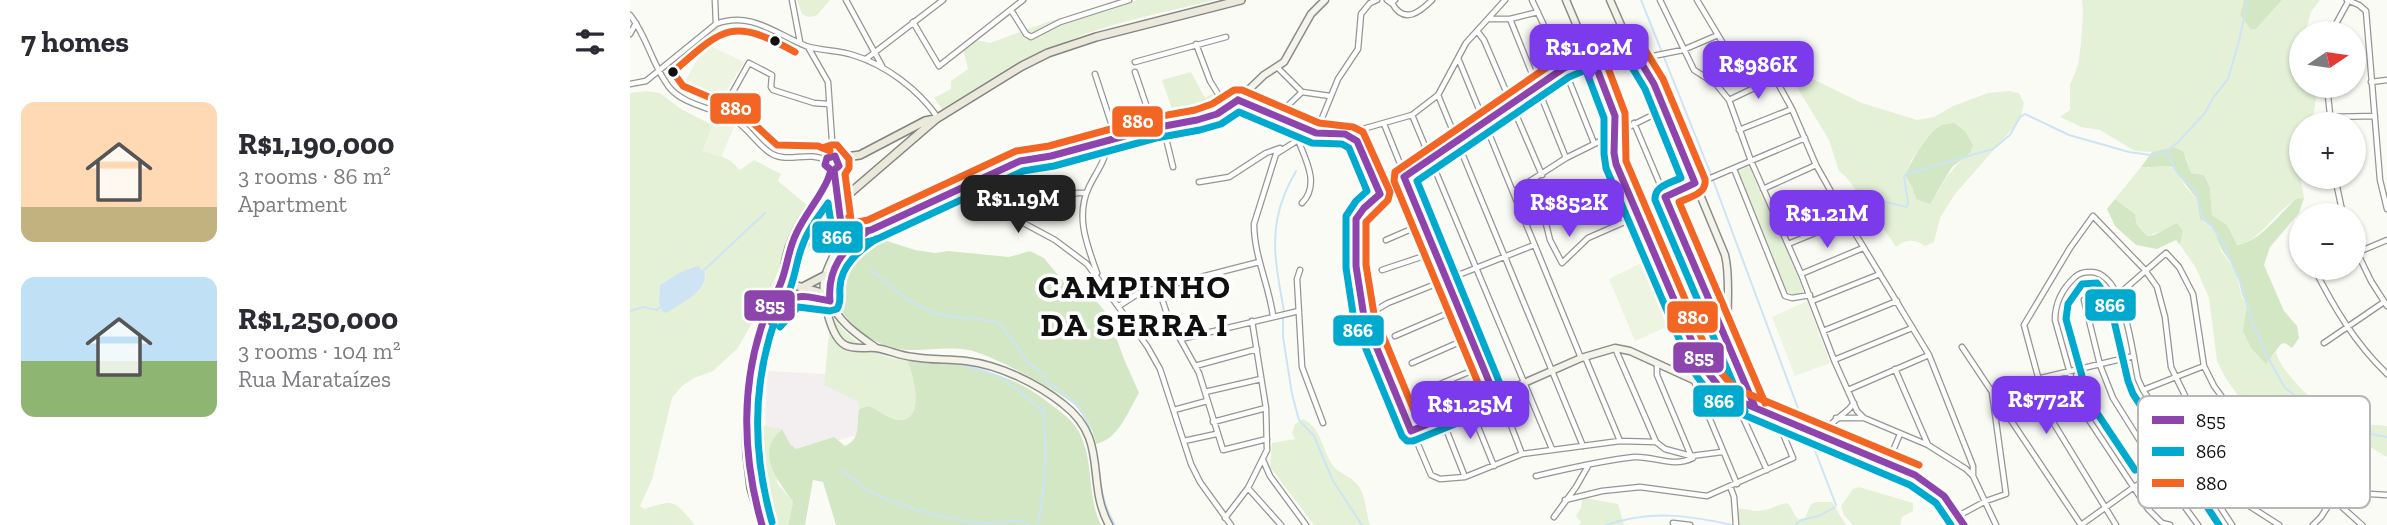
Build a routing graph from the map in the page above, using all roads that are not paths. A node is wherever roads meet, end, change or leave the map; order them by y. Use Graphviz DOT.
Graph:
graph roads {
  1 [pos="715,0"];
  2 [pos="792,0"];
  3 [pos="846,0"];
  4 [pos="943,0"];
  5 [pos="1023,0"];
  6 [pos="1129,0"];
  7 [pos="1241,0"];
  8 [pos="1325,0"];
  9 [pos="1377,0"];
  10 [pos="1432,0"];
  11 [pos="1505,0"];
  12 [pos="1532,0"];
  13 [pos="1566,0"];
  14 [pos="1610,0"];
  15 [pos="1660,0"];
  16 [pos="1697,0"];
  17 [pos="2348,0"];
  18 [pos="1120,1"];
  19 [pos="1392,1"];
  20 [pos="1011,10"];
  21 [pos="1538,12"];
  22 [pos="630,15"];
  23 [pos="1488,19"];
  24 [pos="1510,19"];
  25 [pos="2337,21"];
  26 [pos="636,23"];
  27 [pos="913,23"];
  28 [pos="716,24"];
  29 [pos="1477,31"];
  30 [pos="630,34"];
  31 [pos="1717,36"];
  32 [pos="1226,37"];
  33 [pos="1628,41"];
  34 [pos="800,43"];
  35 [pos="1196,44"];
  36 [pos="808,47"];
  37 [pos="1683,50"];
  38 [pos="873,52"];
  39 [pos="1591,56"];
  40 [pos="1458,58"];
  41 [pos="865,59"];
  42 [pos="1637,59"];
  43 [pos="1135,62"];
  44 [pos="882,67"];
  45 [pos="1277,67"];
  46 [pos="1563,68"];
  47 [pos="661,69"];
  48 [pos="1135,72"];
  49 [pos="1095,74"];
  50 [pos="1775,78"];
  51 [pos="2387,80"];
  52 [pos="2371,82"];
  53 [pos="630,84"];
  54 [pos="1537,85"];
  55 [pos="1302,92"];
  56 [pos="1438,95"];
  57 [pos="1330,96"];
  58 [pos="1238,100"];
  59 [pos="1730,100"];
  60 [pos="1511,103"];
  61 [pos="828,104"];
  62 [pos="1226,107"];
  63 [pos="1665,109"];
  64 [pos="1791,109"];
  65 [pos="721,113"];
  66 [pos="1412,115"];
  67 [pos="1277,116"];
  68 [pos="2366,116"];
  69 [pos="2375,116"];
  70 [pos="937,118"];
  71 [pos="1484,122"];
  72 [pos="1634,123"];
  73 [pos="1384,124"];
  74 [pos="1163,126"];
  75 [pos="1154,128"];
  76 [pos="1739,130"];
  77 [pos="1312,131"];
  78 [pos="1615,132"];
  79 [pos="1345,134"];
  80 [pos="1116,138"];
  81 [pos="1805,138"];
  82 [pos="1298,140"];
  83 [pos="1457,141"];
  84 [pos="1107,142"];
  85 [pos="1594,143"];
  86 [pos="1284,147"];
  87 [pos="835,157"];
  88 [pos="1431,158"];
  89 [pos="1566,158"];
  90 [pos="825,160"];
  91 [pos="1751,161"];
  92 [pos="1816,166"];
  93 [pos="1173,167"];
  94 [pos="1734,169"];
  95 [pos="832,170"];
  96 [pos="1542,174"];
  97 [pos="1404,177"];
  98 [pos="1535,180"];
  99 [pos="1199,182"];
  100 [pos="1695,183"];
  101 [pos="960,188"];
  102 [pos="1763,189"];
  103 [pos="1513,192"];
  104 [pos="1086,193"];
  105 [pos="1831,193"];
  106 [pos="1380,194"];
  107 [pos="1065,197"];
  108 [pos="1665,197"];
  109 [pos="1302,203"];
  110 [pos="2387,209"];
  111 [pos="1637,213"];
  112 [pos="1777,218"];
  113 [pos="1847,220"];
  114 [pos="841,222"];
  115 [pos="1423,224"];
  116 [pos="871,230"];
  117 [pos="848,234"];
  118 [pos="1386,240"];
  119 [pos="2387,240"];
  120 [pos="845,242"];
  121 [pos="1788,244"];
  122 [pos="1534,245"];
  123 [pos="1863,248"];
  124 [pos="2366,249"];
  125 [pos="798,252"];
  126 [pos="1436,252"];
  127 [pos="1505,256"];
  128 [pos="1092,259"];
  129 [pos="1259,262"];
  130 [pos="1087,264"];
  131 [pos="1695,264"];
  132 [pos="1477,267"];
  133 [pos="2366,269"];
  134 [pos="1300,270"];
  135 [pos="1382,270"];
  136 [pos="2145,270"];
  137 [pos="1801,274"];
  138 [pos="1880,274"];
  139 [pos="826,275"];
  140 [pos="1664,276"];
  141 [pos="783,277"];
  142 [pos="1099,278"];
  143 [pos="1447,280"];
  144 [pos="2321,280"];
  145 [pos="1158,287"];
  146 [pos="800,288"];
  147 [pos="2119,294"];
  148 [pos="827,298"];
  149 [pos="1811,298"];
  150 [pos="2084,300"];
  151 [pos="1897,301"];
  152 [pos="2385,304"];
  153 [pos="1119,306"];
  154 [pos="1460,308"];
  155 [pos="1299,311"];
  156 [pos="1715,315"];
  157 [pos="1273,316"];
  158 [pos="1728,316"];
  159 [pos="1364,317"];
  160 [pos="1252,321"];
  161 [pos="2346,326"];
  162 [pos="1912,328"];
  163 [pos="851,330"];
  164 [pos="1823,331"];
  165 [pos="1395,336"];
  166 [pos="1471,337"];
  167 [pos="1181,340"];
  168 [pos="2324,343"];
  169 [pos="757,344"];
  170 [pos="843,345"];
  171 [pos="1730,346"];
  172 [pos="1962,347"];
  173 [pos="877,348"];
  174 [pos="1615,348"];
  175 [pos="1257,349"];
  176 [pos="1929,355"];
  177 [pos="2134,356"];
  178 [pos="1583,358"];
  179 [pos="1834,360"];
  180 [pos="1412,363"];
  181 [pos="1657,365"];
  182 [pos="2100,365"];
  183 [pos="1195,366"];
  184 [pos="1483,366"];
  185 [pos="2204,366"];
  186 [pos="1895,369"];
  187 [pos="1553,372"];
  188 [pos="2069,373"];
  189 [pos="2387,374"];
  190 [pos="2175,377"];
  191 [pos="1261,379"];
  192 [pos="2038,379"];
  193 [pos="1694,381"];
  194 [pos="1525,384"];
  195 [pos="1848,390"];
  196 [pos="2143,390"];
  197 [pos="1992,391"];
  198 [pos="1205,392"];
  199 [pos="1419,393"];
  200 [pos="1726,394"];
  201 [pos="1497,395"];
  202 [pos="2147,396"];
  203 [pos="2185,396"];
  204 [pos="2221,396"];
  205 [pos="1734,399"];
  206 [pos="1207,401"];
  207 [pos="1854,402"];
  208 [pos="1470,407"];
  209 [pos="1755,407"];
  210 [pos="1266,408"];
  211 [pos="1174,410"];
  212 [pos="1836,418"];
  213 [pos="1864,418"];
  214 [pos="1442,419"];
  215 [pos="1779,419"];
  216 [pos="1213,422"];
  217 [pos="1323,423"];
  218 [pos="1411,431"];
  219 [pos="1216,434"];
  220 [pos="1816,434"];
  221 [pos="1900,434"];
  222 [pos="2138,438"];
  223 [pos="1267,439"];
  224 [pos="1620,441"];
  225 [pos="1184,442"];
  226 [pos="1656,442"];
  227 [pos="1928,445"];
  228 [pos="1583,446"];
  229 [pos="1552,449"];
  230 [pos="1722,452"];
  231 [pos="1522,454"];
  232 [pos="1694,456"];
  233 [pos="1262,459"];
  234 [pos="1494,466"];
  235 [pos="1588,466"];
  236 [pos="1887,466"];
  237 [pos="1767,470"];
  238 [pos="1536,476"];
  239 [pos="1973,476"];
  240 [pos="1465,477"];
  241 [pos="1737,484"];
  242 [pos="2138,485"];
  243 [pos="1730,486"];
  244 [pos="2134,487"];
  245 [pos="1248,488"];
  246 [pos="2138,493"];
  247 [pos="1565,500"];
  248 [pos="1986,500"];
  249 [pos="2105,508"];
  250 [pos="2147,508"];
  251 [pos="2186,508"];
  252 [pos="2221,508"];
  253 [pos="2252,508"];
  254 [pos="2326,508"];
  255 [pos="2343,508"];
  256 [pos="1958,516"];
  257 [pos="1554,517"];
  258 [pos="1225,518"];
  259 [pos="1673,523"];
  260 [pos="2231,524"];
  261 [pos="762,525"];
  262 [pos="1109,525"];
  263 [pos="1231,525"];
  264 [pos="1281,525"];
  265 [pos="1306,525"];
  266 [pos="1690,525"];
  267 [pos="1736,525"];
  268 [pos="1964,525"];
  269 [pos="1996,525"];
  270 [pos="2081,525"];
  271 [pos="2116,525"];
  272 [pos="2170,525"];
  273 [pos="2198,525"];
  274 [pos="2279,525"];
  275 [pos="2313,525"];
  276 [pos="2362,525"];
  1 -- 28 [label="street"];
  2 -- 34 [label="street"];
  3 -- 38 [label="street"];
  4 -- 27 [label="street"];
  5 -- 20 [label="street"];
  6 -- 18 [label="street"];
  7 -- 70 [label="main road"];
  8 -- 45 [label="street"];
  9 -- 57 [label="street"];
  10 -- 19 [label="street"];
  11 -- 23 [label="street"];
  12 -- 21 [label="street"];
  13 -- 39 [label="street"];
  14 -- 33 [label="street"];
  15 -- 37 [label="street"];
  16 -- 31 [label="street"];
  17 -- 25 [label="street"];
  17 -- 52 [label="street"];
  18 -- 20 [label="street"];
  20 -- 27 [label="street"];
  21 -- 24 [label="street"];
  21 -- 46 [label="street"];
  22 -- 26 [label="street"];
  23 -- 24 [label="street"];
  23 -- 29 [label="street"];
  24 -- 54 [label="street"];
  26 -- 30 [label="street"];
  26 -- 47 [label="street"];
  27 -- 38 [label="street"];
  28 -- 34 [label="street"];
  28 -- 47 [label="street"];
  29 -- 40 [label="street"];
  29 -- 60 [label="street"];
  31 -- 37 [label="street"];
  31 -- 50 [label="street"];
  32 -- 35 [label="street"];
  33 -- 39 [label="street"];
  33 -- 42 [label="street"];
  34 -- 36 [label="street"];
  35 -- 43 [label="street"];
  35 -- 62 [label="street"];
  36 -- 41 [label="street"];
  36 -- 61 [label="street"];
  37 -- 42 [label="street"];
  37 -- 59 [label="street"];
  38 -- 41 [label="street"];
  38 -- 44 [label="street"];
  39 -- 46 [label="street"];
  39 -- 78 [label="street"];
  40 -- 56 [label="street"];
  40 -- 71 [label="street"];
  41 -- 44 [label="street"];
  42 -- 63 [label="street"];
  44 -- 70 [label="street"];
  45 -- 55 [label="street"];
  45 -- 58 [label="street"];
  46 -- 54 [label="street"];
  46 -- 85 [label="street"];
  47 -- 53 [label="street"];
  47 -- 65 [label="street"];
  48 -- 75 [label="street"];
  49 -- 80 [label="street"];
  50 -- 59 [label="street"];
  50 -- 64 [label="street"];
  51 -- 52 [label="street"];
  52 -- 69 [label="street"];
  54 -- 60 [label="street"];
  54 -- 89 [label="street"];
  55 -- 57 [label="street"];
  55 -- 67 [label="street"];
  56 -- 66 [label="street"];
  56 -- 83 [label="street"];
  57 -- 77 [label="street"];
  58 -- 62 [label="street"];
  58 -- 67 [label="street"];
  59 -- 76 [label="street"];
  60 -- 71 [label="street"];
  60 -- 96 [label="street"];
  61 -- 65 [label="street"];
  61 -- 87 [label="street"];
  62 -- 74 [label="street"];
  63 -- 72 [label="street"];
  63 -- 100 [label="street"];
  64 -- 76 [label="street"];
  64 -- 81 [label="street"];
  65 -- 90 [label="street"];
  66 -- 73 [label="street"];
  66 -- 88 [label="street"];
  67 -- 77 [label="street"];
  68 -- 69 [label="street"];
  69 -- 110 [label="street"];
  70 -- 87 [label="main road"];
  70 -- 125 [label="main road"];
  71 -- 83 [label="street"];
  71 -- 103 [label="street"];
  72 -- 78 [label="street"];
  72 -- 108 [label="street"];
  73 -- 79 [label="street"];
  73 -- 97 [label="street"];
  74 -- 75 [label="street"];
  74 -- 93 [label="street"];
  75 -- 80 [label="street"];
  76 -- 91 [label="street"];
  77 -- 79 [label="street"];
  77 -- 82 [label="street"];
  78 -- 85 [label="street"];
  78 -- 111 [label="street"];
  79 -- 106 [label="street"];
  80 -- 84 [label="street"];
  81 -- 91 [label="street"];
  81 -- 92 [label="street"];
  82 -- 86 [label="street"];
  82 -- 109 [label="street"];
  83 -- 88 [label="street"];
  83 -- 127 [label="street"];
  84 -- 101 [label="street"];
  84 -- 104 [label="street"];
  85 -- 89 [label="street"];
  86 -- 99 [label="street"];
  86 -- 129 [label="street"];
  87 -- 90 [label="street"];
  87 -- 95 [label="street"];
  88 -- 97 [label="street"];
  88 -- 132 [label="street"];
  89 -- 96 [label="street"];
  90 -- 95 [label="street"];
  91 -- 94 [label="street"];
  91 -- 102 [label="street"];
  92 -- 102 [label="street"];
  92 -- 105 [label="street"];
  94 -- 100 [label="street"];
  94 -- 149 [label="street"];
  95 -- 114 [label="street, bridge"];
  95 -- 141 [label="main road"];
  96 -- 98 [label="street"];
  97 -- 106 [label="street"];
  97 -- 115 [label="street"];
  98 -- 103 [label="street"];
  98 -- 111 [label="street"];
  100 -- 108 [label="street"];
  100 -- 158 [label="street"];
  101 -- 116 [label="street"];
  101 -- 130 [label="street"];
  102 -- 112 [label="street"];
  103 -- 122 [label="street"];
  104 -- 107 [label="street"];
  104 -- 128 [label="street"];
  105 -- 112 [label="street"];
  105 -- 113 [label="street"];
  106 -- 159 [label="street"];
  108 -- 111 [label="street"];
  108 -- 131 [label="street"];
  111 -- 140 [label="street"];
  112 -- 121 [label="street"];
  113 -- 121 [label="street"];
  113 -- 123 [label="street"];
  114 -- 117 [label="street"];
  114 -- 120 [label="street"];
  115 -- 118 [label="street"];
  115 -- 126 [label="street"];
  116 -- 117 [label="street"];
  116 -- 120 [label="street"];
  117 -- 120 [label="street"];
  117 -- 120 [label="street"];
  119 -- 124 [label="street"];
  120 -- 139 [label="street"];
  120 -- 148 [label="street"];
  121 -- 137 [label="street"];
  122 -- 127 [label="street"];
  122 -- 178 [label="street"];
  123 -- 137 [label="street"];
  123 -- 138 [label="street"];
  125 -- 141 [label="main road"];
  125 -- 146 [label="main road"];
  126 -- 135 [label="street"];
  126 -- 143 [label="street"];
  127 -- 132 [label="street"];
  127 -- 187 [label="street"];
  128 -- 130 [label="street"];
  128 -- 142 [label="street"];
  129 -- 145 [label="street"];
  129 -- 157 [label="street"];
  130 -- 142 [label="street"];
  131 -- 140 [label="street"];
  131 -- 156 [label="street"];
  132 -- 143 [label="street"];
  132 -- 194 [label="street"];
  133 -- 152 [label="street"];
  134 -- 155 [label="street"];
  136 -- 147 [label="street"];
  136 -- 185 [label="street"];
  136 -- 190 [label="street"];
  136 -- 192 [label="street"];
  137 -- 149 [label="street"];
  138 -- 149 [label="street"];
  138 -- 151 [label="street"];
  139 -- 146 [label="main road"];
  139 -- 148 [label="street"];
  140 -- 200 [label="street"];
  141 -- 169 [label="main road"];
  142 -- 153 [label="street"];
  143 -- 154 [label="street"];
  143 -- 159 [label="street"];
  144 -- 161 [label="street"];
  145 -- 153 [label="street"];
  145 -- 167 [label="street"];
  146 -- 148 [label="main road"];
  147 -- 177 [label="street"];
  147 -- 188 [label="street"];
  148 -- 163 [label="street"];
  148 -- 169 [label="main road"];
  148 -- 170 [label="street"];
  149 -- 164 [label="street"];
  150 -- 182 [label="street"];
  151 -- 162 [label="street"];
  151 -- 164 [label="street"];
  152 -- 161 [label="street"];
  153 -- 211 [label="street"];
  154 -- 165 [label="street"];
  154 -- 166 [label="street"];
  155 -- 157 [label="street"];
  155 -- 217 [label="street"];
  156 -- 158 [label="street"];
  156 -- 171 [label="street"];
  157 -- 160 [label="street"];
  158 -- 171 [label="street"];
  159 -- 218 [label="street"];
  160 -- 167 [label="street"];
  160 -- 175 [label="street"];
  161 -- 168 [label="street"];
  161 -- 189 [label="street"];
  162 -- 176 [label="street"];
  162 -- 179 [label="street"];
  163 -- 170 [label="street"];
  163 -- 173 [label="street"];
  164 -- 179 [label="street"];
  166 -- 180 [label="street"];
  166 -- 184 [label="street"];
  167 -- 183 [label="street"];
  169 -- 261 [label="main road"];
  170 -- 173 [label="street"];
  171 -- 209 [label="street"];
  172 -- 197 [label="street"];
  173 -- 262 [label="street"];
  174 -- 178 [label="street"];
  174 -- 181 [label="street"];
  174 -- 226 [label="street"];
  175 -- 183 [label="street"];
  175 -- 191 [label="street"];
  176 -- 186 [label="street"];
  176 -- 239 [label="street"];
  177 -- 182 [label="street"];
  177 -- 196 [label="street"];
  178 -- 187 [label="street"];
  178 -- 224 [label="street"];
  179 -- 195 [label="street"];
  181 -- 193 [label="street"];
  181 -- 232 [label="street"];
  182 -- 188 [label="street"];
  182 -- 222 [label="street"];
  183 -- 198 [label="street"];
  184 -- 199 [label="street"];
  184 -- 201 [label="street"];
  185 -- 190 [label="street"];
  185 -- 204 [label="street"];
  186 -- 195 [label="street"];
  186 -- 227 [label="street"];
  187 -- 194 [label="street"];
  187 -- 228 [label="street"];
  188 -- 192 [label="street"];
  188 -- 244 [label="street"];
  190 -- 196 [label="street"];
  190 -- 203 [label="street"];
  191 -- 198 [label="street"];
  191 -- 210 [label="street"];
  192 -- 249 [label="street"];
  193 -- 200 [label="street"];
  193 -- 230 [label="street"];
  194 -- 201 [label="street"];
  194 -- 229 [label="street"];
  195 -- 207 [label="street"];
  196 -- 202 [label="street"];
  197 -- 248 [label="street"];
  197 -- 270 [label="street"];
  198 -- 206 [label="street"];
  200 -- 205 [label="street"];
  201 -- 208 [label="street"];
  201 -- 231 [label="street"];
  205 -- 209 [label="street"];
  205 -- 237 [label="street"];
  206 -- 211 [label="street"];
  206 -- 216 [label="street"];
  207 -- 212 [label="street"];
  207 -- 213 [label="street"];
  208 -- 214 [label="street"];
  208 -- 234 [label="street"];
  209 -- 215 [label="street"];
  210 -- 216 [label="street"];
  210 -- 223 [label="street"];
  211 -- 225 [label="street"];
  212 -- 213 [label="street"];
  212 -- 220 [label="street"];
  213 -- 221 [label="street"];
  214 -- 218 [label="street"];
  214 -- 240 [label="street"];
  215 -- 220 [label="street"];
  215 -- 237 [label="street"];
  216 -- 219 [label="street"];
  218 -- 240 [label="street"];
  219 -- 223 [label="street"];
  219 -- 225 [label="street"];
  220 -- 236 [label="street"];
  221 -- 227 [label="street"];
  221 -- 236 [label="street"];
  223 -- 233 [label="street"];
  224 -- 226 [label="street"];
  224 -- 228 [label="street"];
  225 -- 258 [label="street"];
  226 -- 232 [label="street"];
  227 -- 239 [label="street"];
  228 -- 229 [label="street"];
  229 -- 231 [label="street"];
  230 -- 232 [label="street"];
  230 -- 241 [label="street"];
  231 -- 234 [label="street"];
  232 -- 235 [label="street"];
  233 -- 245 [label="street"];
  233 -- 265 [label="street"];
  234 -- 240 [label="street"];
  235 -- 238 [label="street"];
  235 -- 247 [label="street"];
  236 -- 256 [label="street"];
  237 -- 241 [label="street"];
  239 -- 248 [label="street"];
  241 -- 243 [label="street"];
  242 -- 244 [label="street"];
  243 -- 247 [label="street"];
  243 -- 267 [label="street"];
  244 -- 246 [label="street"];
  244 -- 249 [label="street"];
  245 -- 258 [label="street"];
  245 -- 264 [label="street"];
  247 -- 257 [label="street"];
  248 -- 256 [label="street"];
  248 -- 269 [label="street"];
  249 -- 270 [label="street"];
  249 -- 271 [label="street"];
  250 -- 272 [label="street"];
  251 -- 273 [label="street"];
  252 -- 260 [label="street"];
  253 -- 274 [label="street"];
  254 -- 275 [label="street"];
  255 -- 276 [label="street"];
  256 -- 268 [label="street"];
  258 -- 263 [label="street"];
  259 -- 266 [label="street"];
}
